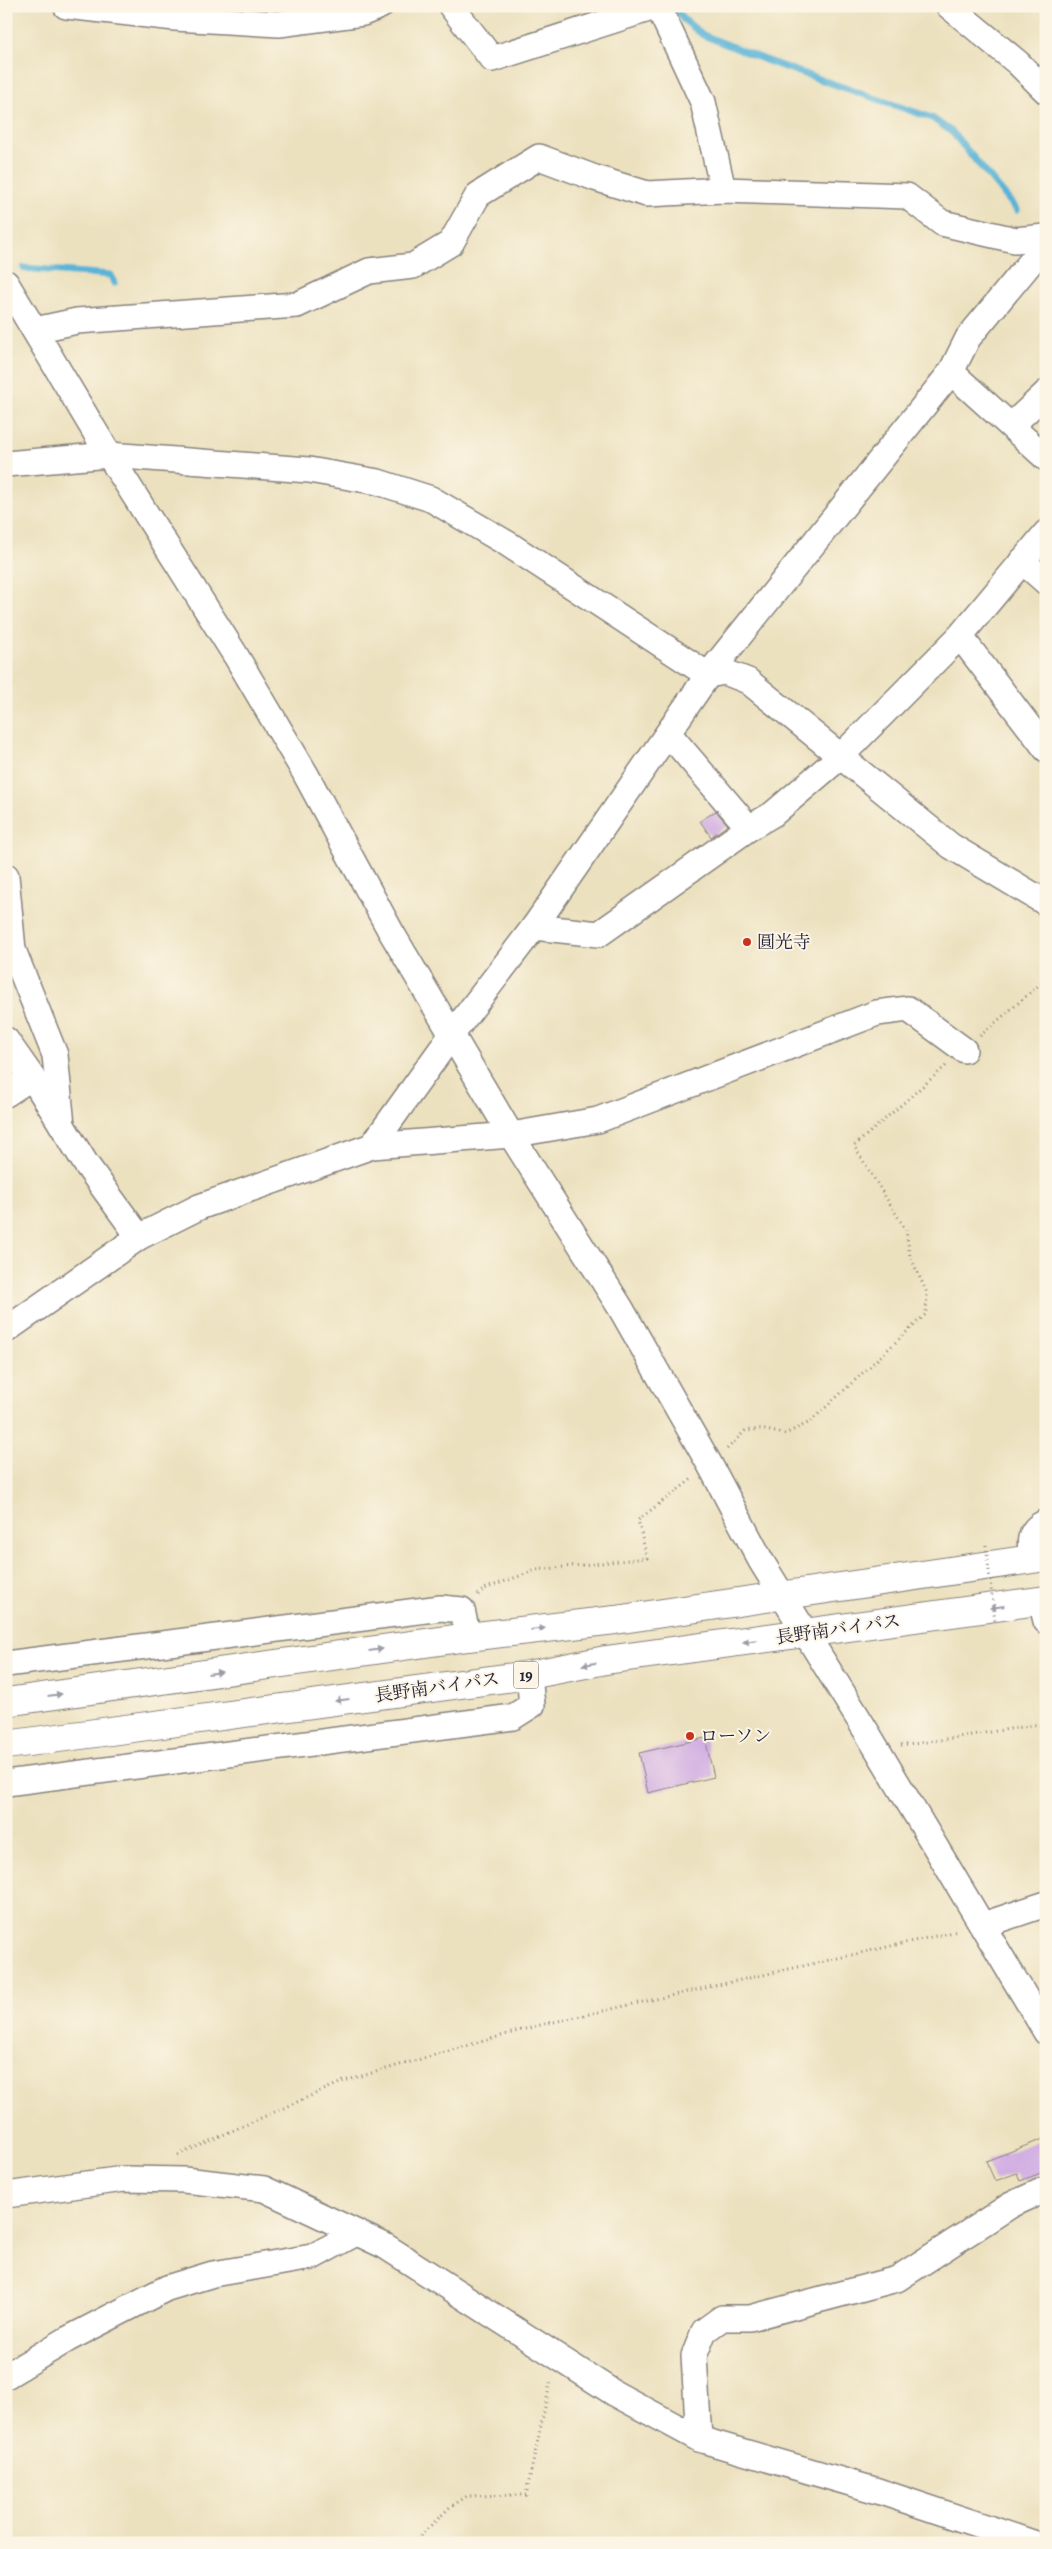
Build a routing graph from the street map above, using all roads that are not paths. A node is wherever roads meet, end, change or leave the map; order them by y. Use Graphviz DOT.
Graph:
graph roads {
  1 [pos="66,6"];
  2 [pos="380,6"];
  3 [pos="451,6"];
  4 [pos="658,6"];
  5 [pos="949,6"];
  6 [pos="1046,91"];
  7 [pos="723,190"];
  8 [pos="1046,237"];
  9 [pos="1046,244"];
  10 [pos="6,283"];
  11 [pos="35,330"];
  12 [pos="951,372"];
  13 [pos="1046,393"];
  14 [pos="1012,425"];
  15 [pos="109,454"];
  16 [pos="1046,458"];
  17 [pos="6,464"];
  18 [pos="1046,533"];
  19 [pos="1022,561"];
  20 [pos="1046,582"];
  21 [pos="960,636"];
  22 [pos="708,675"];
  23 [pos="669,734"];
  24 [pos="1046,749"];
  25 [pos="841,756"];
  26 [pos="749,828"];
  27 [pos="6,876"];
  28 [pos="1046,903"];
  29 [pos="534,928"];
  30 [pos="10,953"];
  31 [pos="453,1033"];
  32 [pos="6,1040"];
  33 [pos="964,1050"];
  34 [pos="32,1076"];
  35 [pos="6,1094"];
  36 [pos="62,1125"];
  37 [pos="511,1134"];
  38 [pos="372,1146"];
  39 [pos="140,1237"];
  40 [pos="6,1330"];
  41 [pos="1046,1522"];
  42 [pos="1039,1558"];
  43 [pos="782,1594"];
  44 [pos="1044,1607"];
  45 [pos="806,1633"];
  46 [pos="468,1637"];
  47 [pos="6,1664"];
  48 [pos="529,1675"];
  49 [pos="6,1702"];
  50 [pos="6,1745"];
  51 [pos="6,1783"];
  52 [pos="1046,1904"];
  53 [pos="983,1925"];
  54 [pos="1046,2032"];
  55 [pos="1046,2189"];
  56 [pos="6,2195"];
  57 [pos="356,2233"];
  58 [pos="6,2376"];
  59 [pos="699,2439"];
  60 [pos="1033,2543"];
  1 -- 2 [label="street"];
  3 -- 4 [label="street"];
  4 -- 7 [label="street"];
  5 -- 6 [label="street"];
  7 -- 8 [label="street"];
  7 -- 11 [label="street"];
  9 -- 12 [label="street"];
  10 -- 11 [label="street"];
  11 -- 15 [label="street"];
  12 -- 14 [label="street"];
  12 -- 22 [label="street"];
  13 -- 14 [label="street"];
  14 -- 16 [label="street"];
  15 -- 17 [label="street"];
  15 -- 22 [label="street"];
  15 -- 31 [label="street"];
  18 -- 19 [label="street"];
  19 -- 20 [label="street"];
  19 -- 21 [label="street"];
  21 -- 24 [label="street"];
  21 -- 25 [label="street"];
  22 -- 23 [label="street"];
  22 -- 25 [label="street"];
  23 -- 26 [label="street"];
  23 -- 29 [label="street"];
  25 -- 26 [label="street"];
  25 -- 28 [label="street"];
  26 -- 29 [label="street"];
  27 -- 30 [label="street"];
  29 -- 31 [label="street"];
  30 -- 36 [label="street"];
  31 -- 37 [label="street"];
  31 -- 38 [label="street"];
  32 -- 34 [label="street"];
  33 -- 37 [label="street"];
  34 -- 35 [label="street"];
  34 -- 36 [label="street"];
  36 -- 39 [label="street"];
  37 -- 38 [label="street"];
  37 -- 43 [label="street"];
  38 -- 39 [label="street"];
  39 -- 40 [label="street"];
  41 -- 42 [label="street"];
  42 -- 43 [label="highway"];
  43 -- 45 [label="street"];
  46 -- 43 [label="highway, one-way"];
  44 -- 45 [label="highway, 長野南バイパス / 19, one-way"];
  45 -- 48 [label="highway, 長野南バイパス / 19, one-way"];
  45 -- 53 [label="street"];
  46 -- 47 [label="street"];
  49 -- 46 [label="highway, one-way"];
  48 -- 50 [label="highway, 長野南バイパス / 19, one-way"];
  48 -- 51 [label="street"];
  52 -- 53 [label="street"];
  53 -- 54 [label="street"];
  55 -- 59 [label="street"];
  56 -- 57 [label="street"];
  57 -- 58 [label="street"];
  57 -- 59 [label="street"];
  59 -- 60 [label="street"];
}
